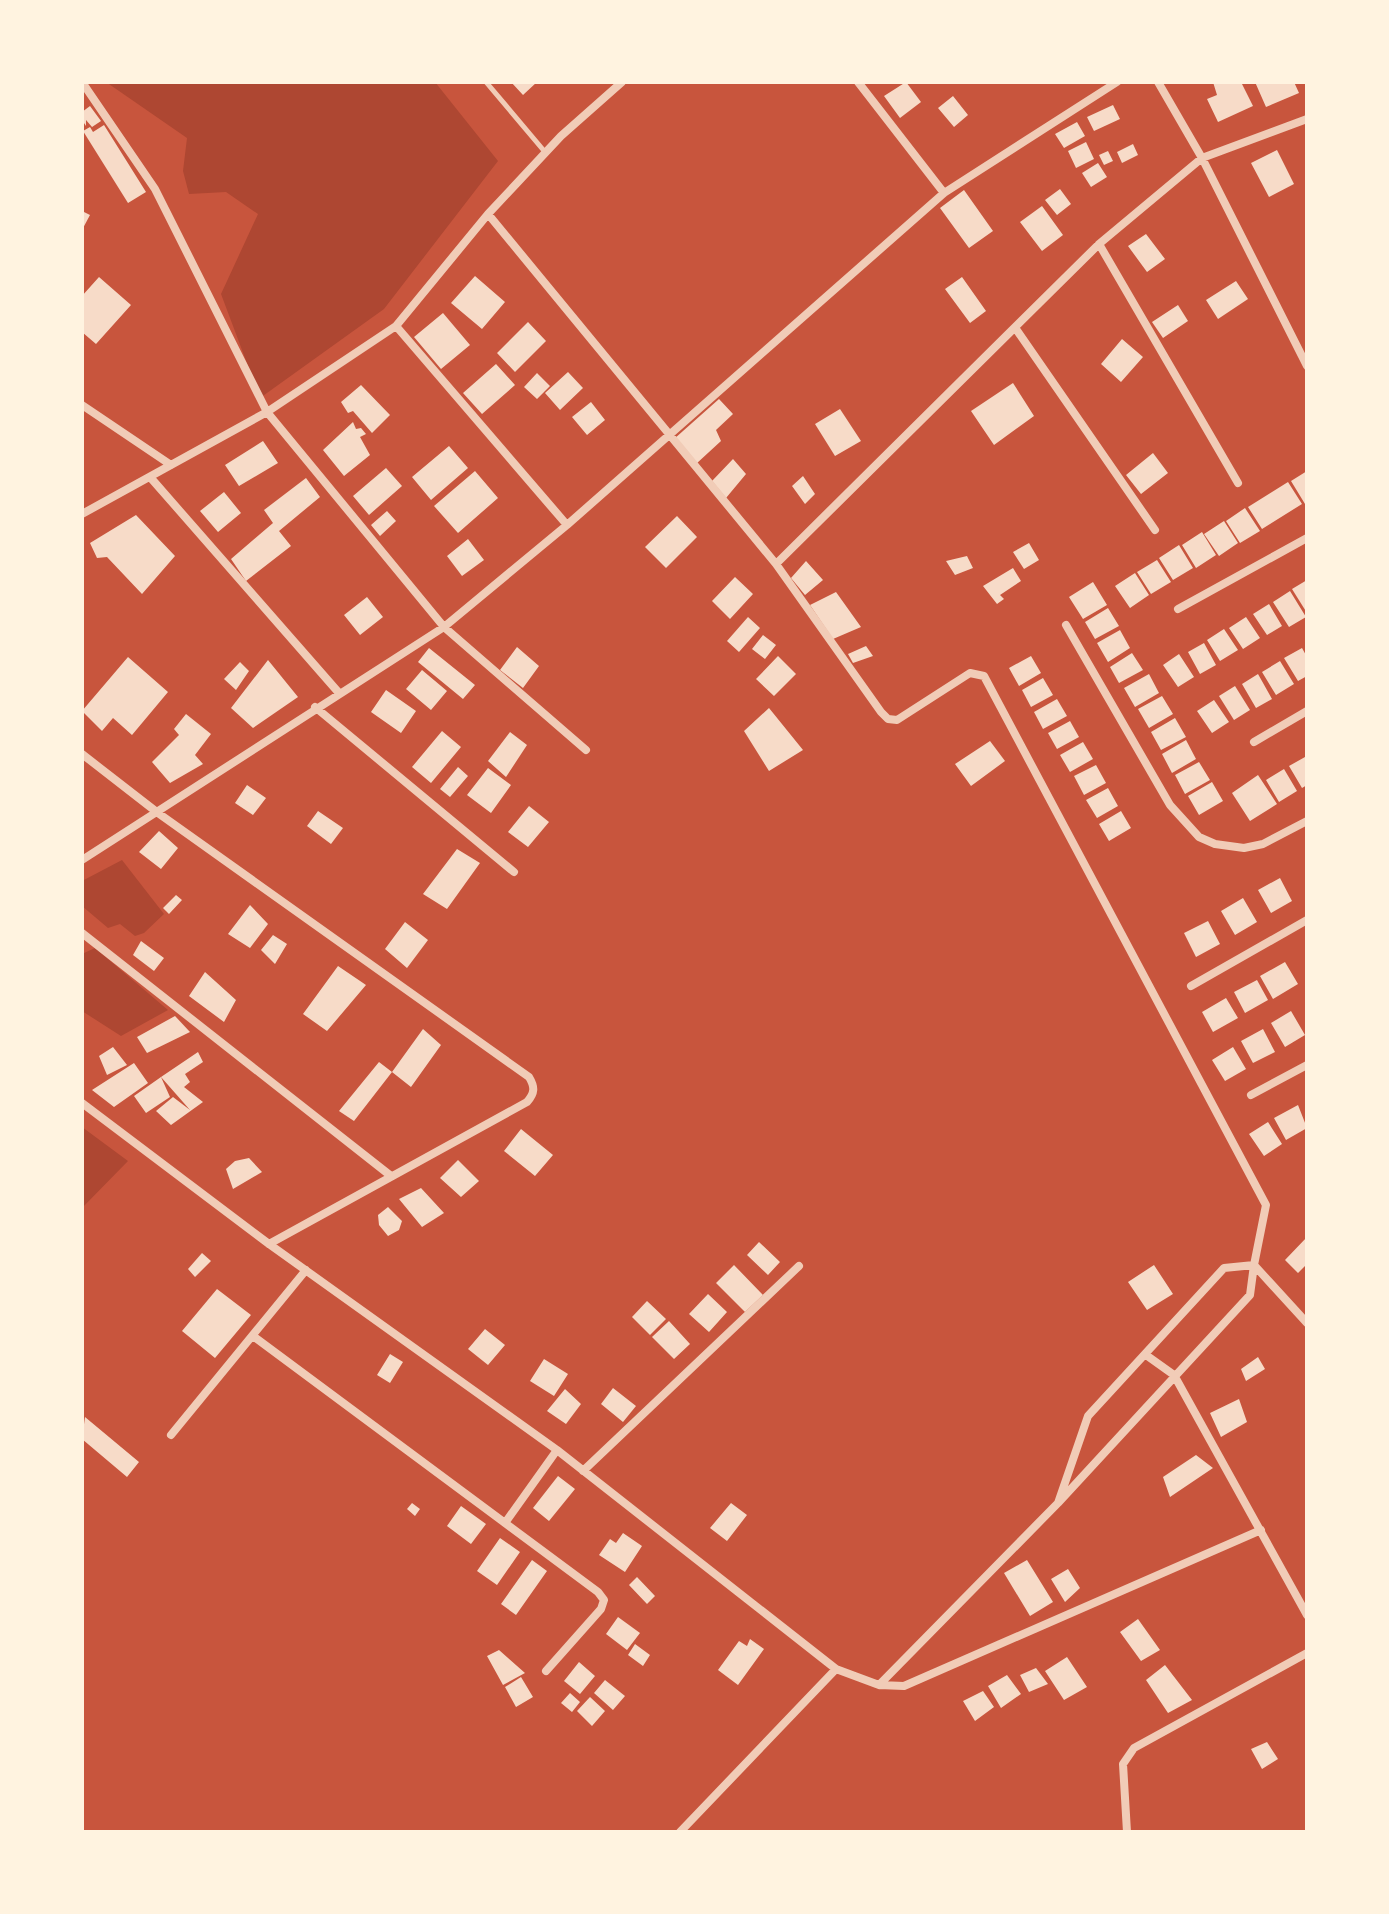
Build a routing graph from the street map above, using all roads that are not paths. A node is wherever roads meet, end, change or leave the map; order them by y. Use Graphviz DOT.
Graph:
graph roads {
  1 [pos="82,82"];
  2 [pos="486,82"];
  3 [pos="622,82"];
  4 [pos="858,82"];
  5 [pos="1117,82"];
  6 [pos="1158,82"];
  7 [pos="1307,119"];
  8 [pos="545,152"];
  9 [pos="1202,158"];
  10 [pos="944,193"];
  11 [pos="488,214"];
  12 [pos="1099,244"];
  13 [pos="396,326"];
  14 [pos="1016,329"];
  15 [pos="1307,366"];
  16 [pos="82,405"];
  17 [pos="267,412"];
  18 [pos="668,437"];
  19 [pos="171,465"];
  20 [pos="150,477"];
  21 [pos="1238,483"];
  22 [pos="82,514"];
  23 [pos="567,525"];
  24 [pos="1155,530"];
  25 [pos="1307,538"];
  26 [pos="776,564"];
  27 [pos="1178,609"];
  28 [pos="1066,625"];
  29 [pos="444,627"];
  30 [pos="339,693"];
  31 [pos="315,707"];
  32 [pos="1307,711"];
  33 [pos="1254,742"];
  34 [pos="586,750"];
  35 [pos="82,754"];
  36 [pos="158,813"];
  37 [pos="1307,821"];
  38 [pos="82,860"];
  39 [pos="514,872"];
  40 [pos="1307,920"];
  41 [pos="82,933"];
  42 [pos="1191,986"];
  43 [pos="1307,1065"];
  44 [pos="1251,1095"];
  45 [pos="82,1103"];
  46 [pos="391,1176"];
  47 [pos="269,1244"];
  48 [pos="1254,1265"];
  49 [pos="799,1266"];
  50 [pos="306,1270"];
  51 [pos="1307,1323"];
  52 [pos="253,1336"];
  53 [pos="1146,1355"];
  54 [pos="1174,1375"];
  55 [pos="171,1435"];
  56 [pos="557,1450"];
  57 [pos="583,1471"];
  58 [pos="1058,1503"];
  59 [pos="505,1523"];
  60 [pos="1261,1530"];
  61 [pos="1307,1615"];
  62 [pos="1307,1653"];
  63 [pos="836,1669"];
  64 [pos="546,1671"];
  65 [pos="879,1685"];
  66 [pos="680,1832"];
  67 [pos="1127,1832"];
  1 -- 17 [label="street"];
  2 -- 8 [label="lane"];
  3 -- 8 [label="street"];
  4 -- 10 [label="street"];
  5 -- 10 [label="street"];
  6 -- 9 [label="street"];
  7 -- 9 [label="street"];
  8 -- 11 [label="street"];
  9 -- 12 [label="street"];
  9 -- 15 [label="street"];
  10 -- 18 [label="street"];
  11 -- 13 [label="street"];
  11 -- 18 [label="street"];
  12 -- 14 [label="street"];
  12 -- 21 [label="street"];
  13 -- 17 [label="street"];
  13 -- 23 [label="street"];
  14 -- 24 [label="street"];
  14 -- 26 [label="street"];
  16 -- 19 [label="street"];
  17 -- 19 [label="street"];
  17 -- 29 [label="street"];
  18 -- 23 [label="street"];
  18 -- 26 [label="street"];
  19 -- 20 [label="street"];
  20 -- 22 [label="street"];
  20 -- 30 [label="street"];
  23 -- 29 [label="street"];
  25 -- 27 [label="street"];
  26 -- 48 [label="street"];
  28 -- 37 [label="street"];
  29 -- 30 [label="street"];
  29 -- 34 [label="street"];
  30 -- 31 [label="street"];
  31 -- 36 [label="street"];
  31 -- 39 [label="street"];
  32 -- 33 [label="street"];
  35 -- 36 [label="street"];
  36 -- 38 [label="street"];
  36 -- 46 [label="street"];
  40 -- 42 [label="street"];
  41 -- 46 [label="street"];
  43 -- 44 [label="street"];
  45 -- 47 [label="street"];
  46 -- 47 [label="street"];
  47 -- 50 [label="street"];
  48 -- 51 [label="street"];
  48 -- 53 [label="street"];
  48 -- 54 [label="street"];
  49 -- 57 [label="street"];
  50 -- 52 [label="street"];
  50 -- 56 [label="street"];
  52 -- 55 [label="street"];
  52 -- 59 [label="street"];
  53 -- 54 [label="street"];
  53 -- 58 [label="street"];
  54 -- 58 [label="street"];
  54 -- 60 [label="street"];
  56 -- 57 [label="street"];
  56 -- 59 [label="street"];
  57 -- 63 [label="street"];
  58 -- 65 [label="street"];
  59 -- 64 [label="street"];
  60 -- 61 [label="street"];
  60 -- 65 [label="street"];
  62 -- 67 [label="street"];
  63 -- 65 [label="street"];
  63 -- 66 [label="street"];
}
